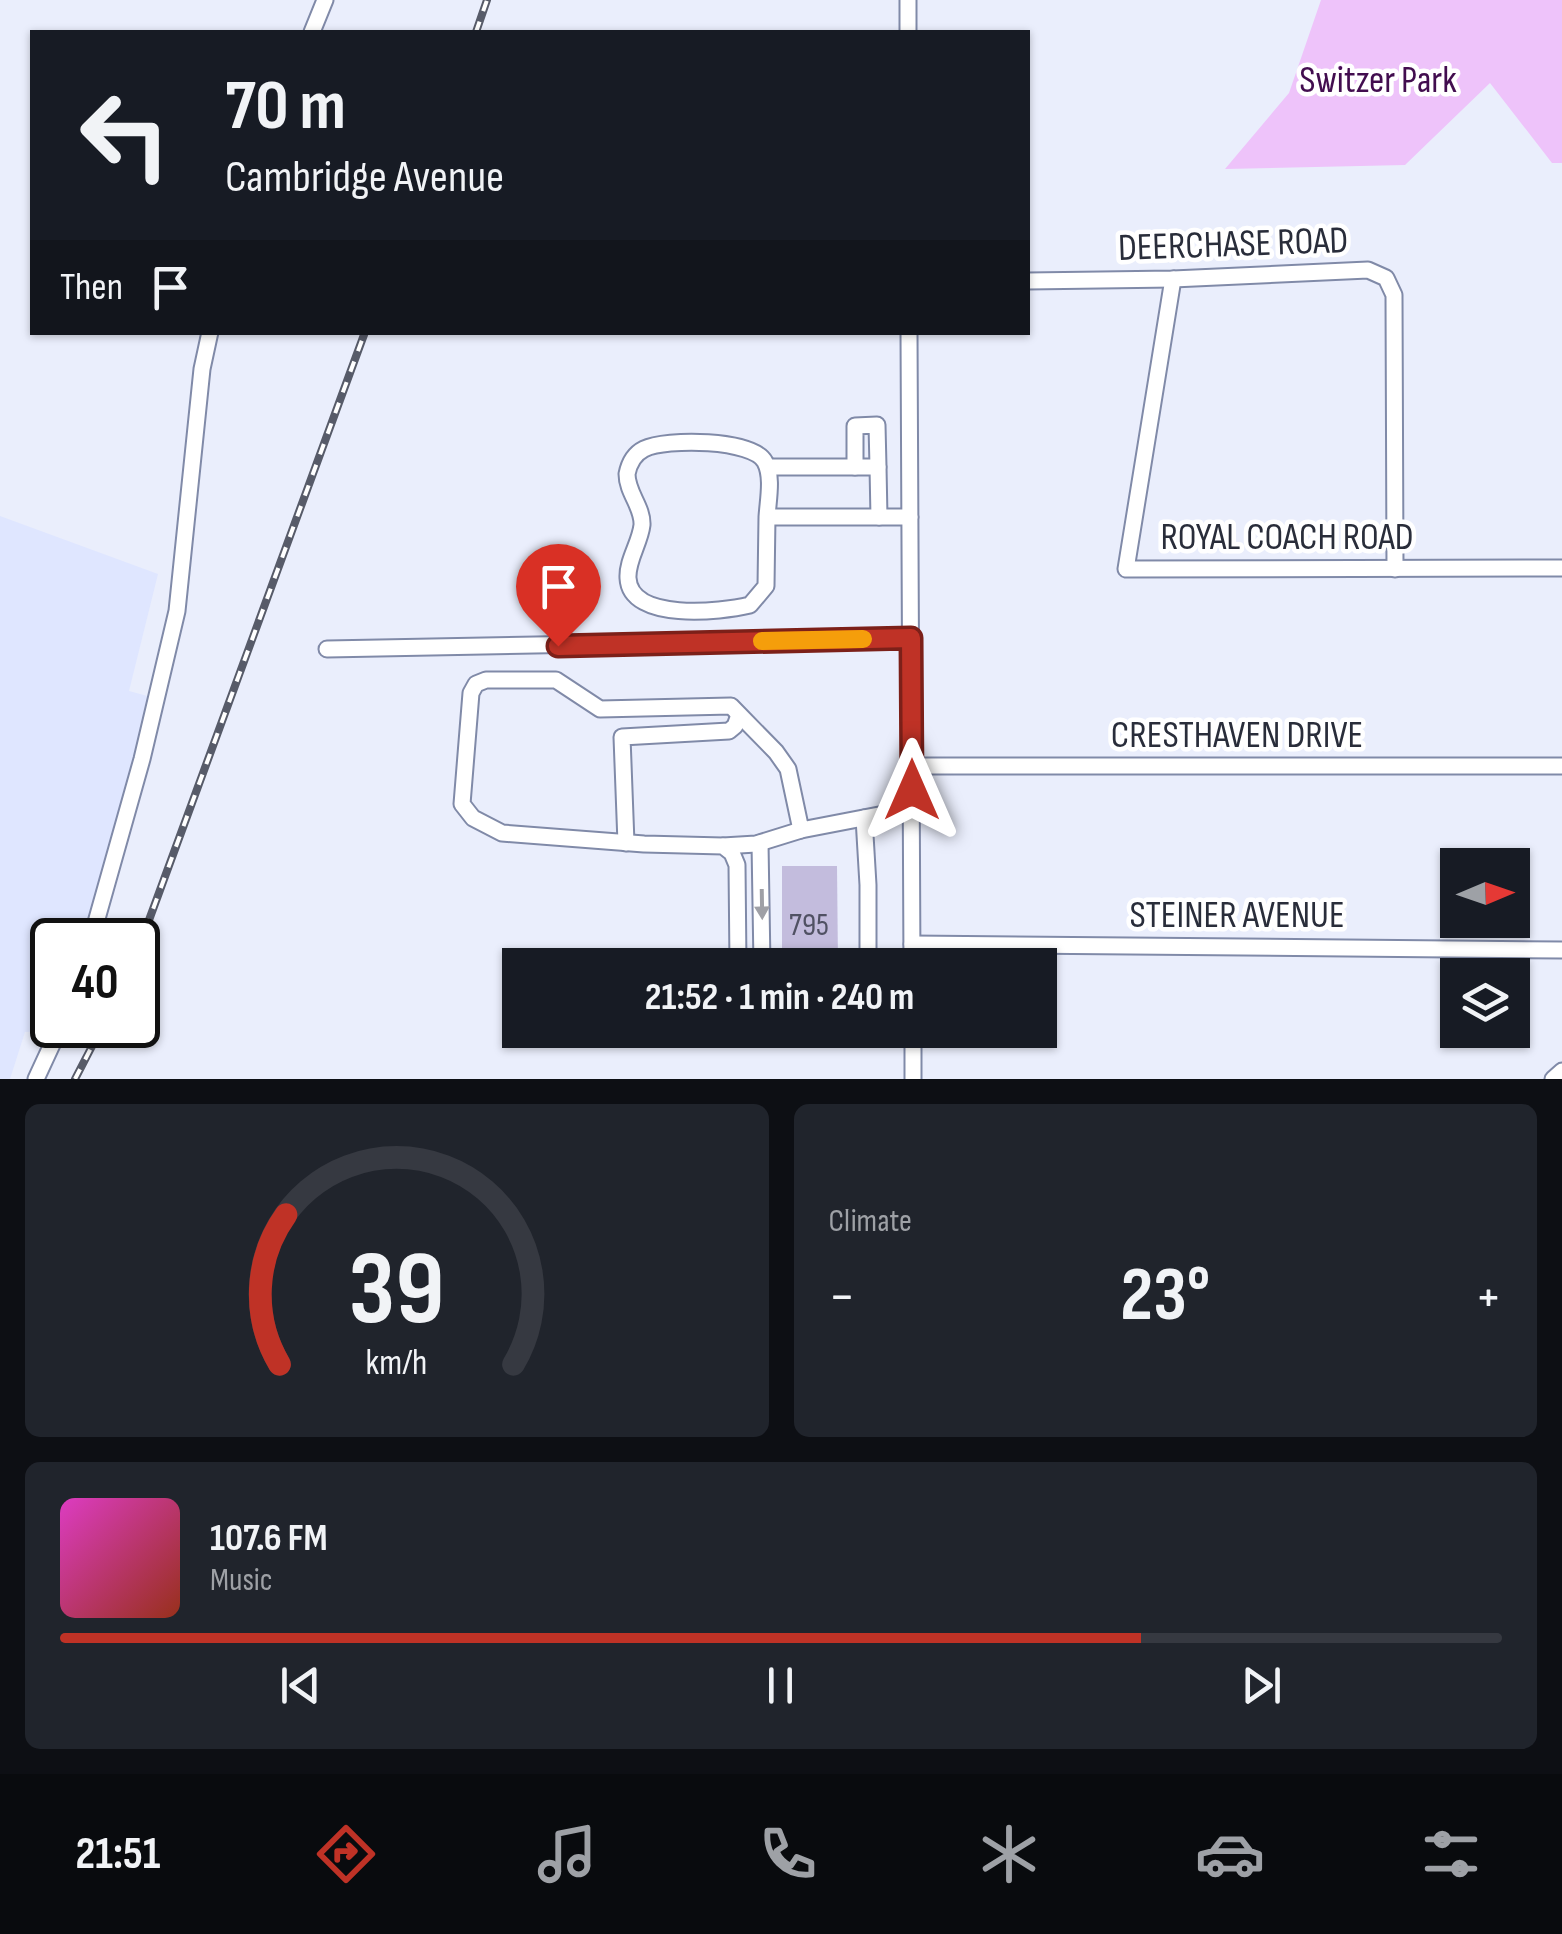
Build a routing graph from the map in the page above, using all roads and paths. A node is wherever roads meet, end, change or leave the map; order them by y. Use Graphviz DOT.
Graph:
graph roads {
  1 [pos="325,0"];
  2 [pos="908,0"];
  3 [pos="313,30"];
  4 [pos="908,30"];
  5 [pos="1173,279"];
  6 [pos="1030,281"];
  7 [pos="209,335"];
  8 [pos="909,335"];
  9 [pos="855,467"];
  10 [pos="878,467"];
  11 [pos="768,468"];
  12 [pos="768,517"];
  13 [pos="879,517"];
  14 [pos="910,517"];
  15 [pos="1395,568"];
  16 [pos="1562,568"];
  17 [pos="911,638"];
  18 [pos="327,649"];
  19 [pos="621,709"];
  20 [pos="739,714"];
  21 [pos="622,736"];
  22 [pos="912,766"];
  23 [pos="1562,766"];
  24 [pos="912,813"];
  25 [pos="864,818"];
  26 [pos="800,830"];
  27 [pos="626,843"];
  28 [pos="760,844"];
  29 [pos="723,846"];
  30 [pos="97,918"];
  31 [pos="912,944"];
  32 [pos="738,948"];
  33 [pos="762,948"];
  34 [pos="868,948"];
  35 [pos="912,948"];
  36 [pos="1562,950"];
  37 [pos="50,1048"];
  38 [pos="913,1048"];
  39 [pos="1562,1071"];
  40 [pos="36,1079"];
  41 [pos="913,1079"];
  42 [pos="1553,1079"];
  1 -- 3 [label="street"];
  2 -- 4 [label="street"];
  5 -- 6 [label="street, DEERCHASE ROAD"];
  5 -- 15 [label="street, DEERCHASE ROAD"];
  5 -- 15 [label="street, ROYAL COACH ROAD"];
  7 -- 30 [label="street"];
  8 -- 14 [label="street"];
  9 -- 10 [label="street"];
  9 -- 10 [label="street"];
  9 -- 11 [label="street"];
  10 -- 13 [label="street"];
  11 -- 12 [label="street"];
  11 -- 12 [label="street"];
  12 -- 13 [label="street"];
  13 -- 14 [label="street"];
  14 -- 17 [label="street"];
  15 -- 16 [label="street, ROYAL COACH ROAD"];
  17 -- 18 [label="street"];
  17 -- 22 [label="street"];
  19 -- 20 [label="street"];
  19 -- 21 [label="street"];
  19 -- 27 [label="street"];
  20 -- 21 [label="street"];
  20 -- 26 [label="street"];
  21 -- 27 [label="street"];
  22 -- 23 [label="street, CRESTHAVEN DRIVE"];
  22 -- 24 [label="street"];
  24 -- 25 [label="street"];
  24 -- 31 [label="street"];
  25 -- 26 [label="street"];
  25 -- 34 [label="street"];
  26 -- 28 [label="street"];
  27 -- 29 [label="street"];
  28 -- 29 [label="street"];
  28 -- 33 [label="street, one-way"];
  29 -- 32 [label="street"];
  31 -- 35 [label="street"];
  31 -- 36 [label="street, STEINER AVENUE"];
  37 -- 40 [label="street"];
  38 -- 41 [label="street"];
  39 -- 42 [label="street"];
}
